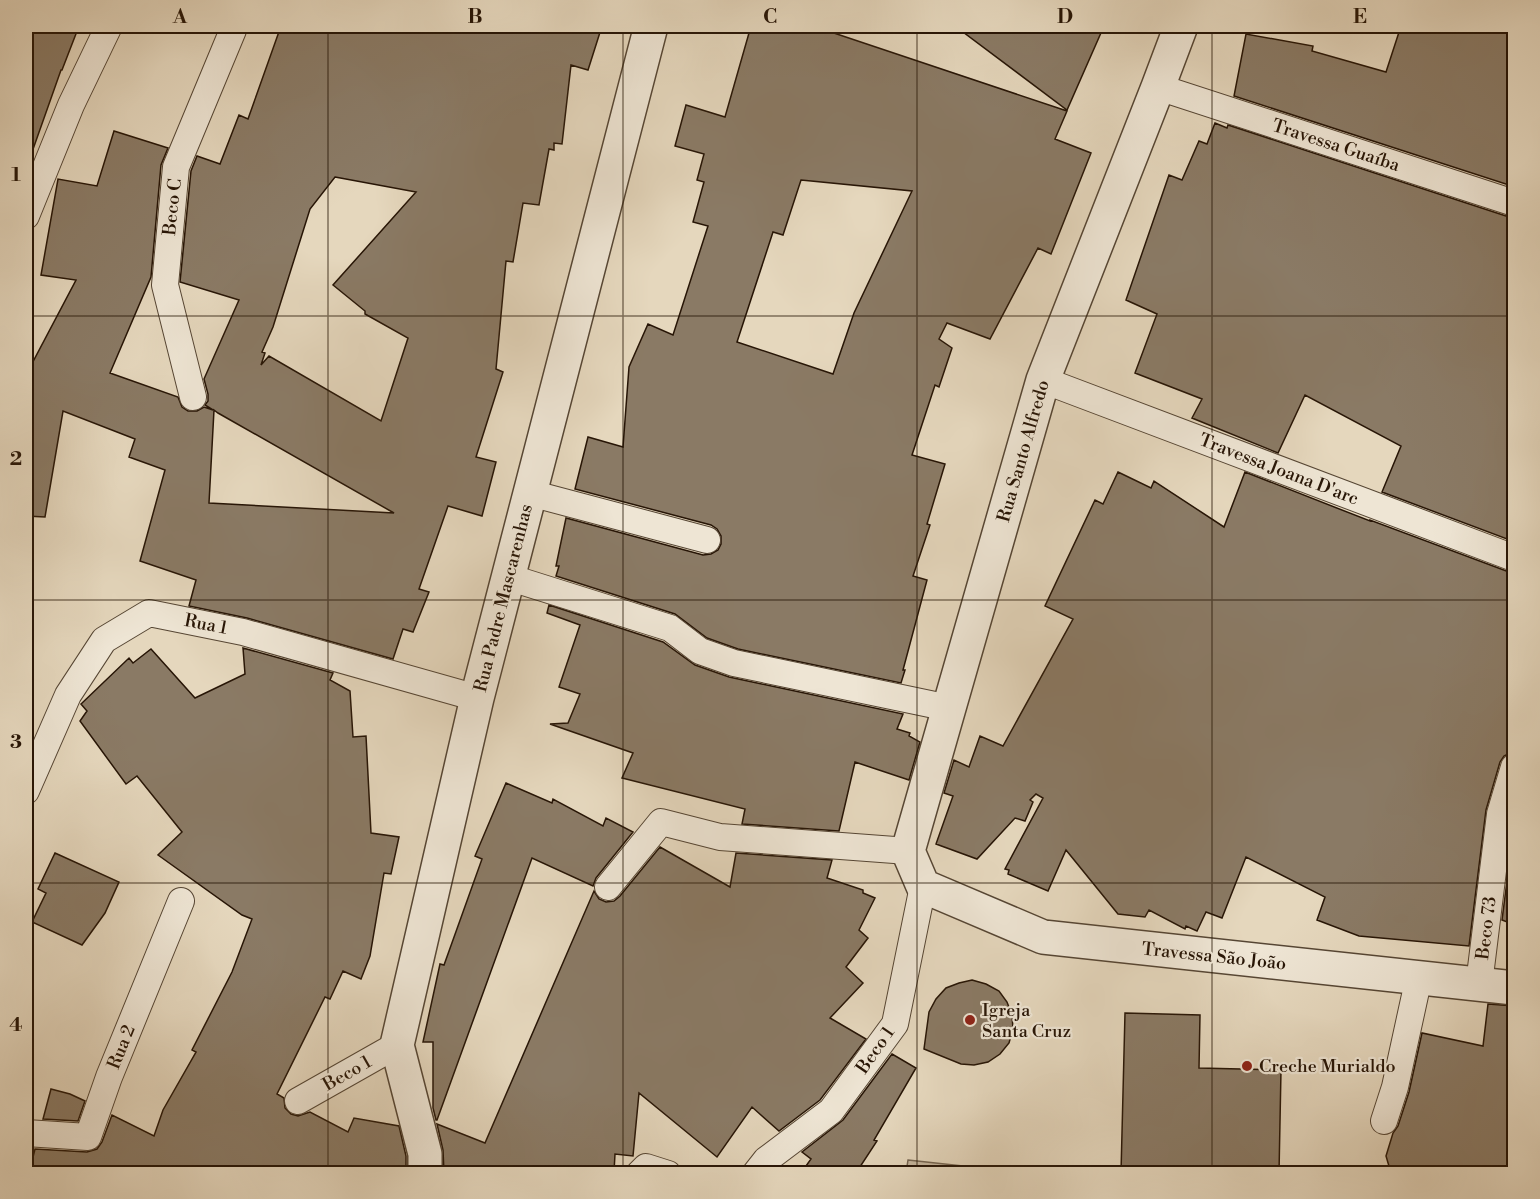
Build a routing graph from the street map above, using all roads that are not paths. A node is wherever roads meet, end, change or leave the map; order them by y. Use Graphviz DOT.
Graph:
graph roads {
  1 [pos="109,26"];
  2 [pos="232,26"];
  3 [pos="651,26"];
  4 [pos="1181,26"];
  5 [pos="1158,87"];
  6 [pos="1515,203"];
  7 [pos="26,216"];
  8 [pos="1043,380"];
  9 [pos="193,397"];
  10 [pos="530,493"];
  11 [pos="707,540"];
  12 [pos="1515,558"];
  13 [pos="508,577"];
  14 [pos="477,698"];
  15 [pos="949,708"];
  16 [pos="1515,766"];
  17 [pos="26,791"];
  18 [pos="908,850"];
  19 [pos="923,886"];
  20 [pos="608,887"];
  21 [pos="181,901"];
  22 [pos="1419,977"];
  23 [pos="1479,984"];
  24 [pos="1515,988"];
  25 [pos="397,1045"];
  26 [pos="297,1101"];
  27 [pos="1384,1121"];
  28 [pos="26,1133"];
  29 [pos="425,1173"];
  30 [pos="639,1173"];
  31 [pos="668,1173"];
  32 [pos="755,1173"];
  1 -- 7 [label="lane"];
  2 -- 9 [label="lane, Beco C"];
  3 -- 10 [label="street, Rua Padre Mascarenhas"];
  4 -- 5 [label="street, Rua Santo Alfredo"];
  5 -- 6 [label="lane, Travessa Guaíba"];
  5 -- 8 [label="street, Rua Santo Alfredo"];
  8 -- 12 [label="lane, Travessa Joana D'arc"];
  8 -- 15 [label="street, Rua Santo Alfredo"];
  10 -- 11 [label="lane"];
  10 -- 13 [label="street, Rua Padre Mascarenhas"];
  13 -- 14 [label="street, Rua Padre Mascarenhas"];
  13 -- 15 [label="lane"];
  14 -- 17 [label="lane, Rua 1"];
  14 -- 25 [label="street, Rua Padre Mascarenhas"];
  15 -- 18 [label="street, Rua Santo Alfredo"];
  16 -- 23 [label="lane, Beco 73"];
  18 -- 19 [label="street"];
  18 -- 20 [label="lane"];
  19 -- 22 [label="street, Travessa São João"];
  19 -- 32 [label="lane, Beco 1"];
  21 -- 28 [label="lane, Rua 2"];
  22 -- 23 [label="street, Travessa São João"];
  22 -- 27 [label="lane"];
  23 -- 24 [label="street, Travessa São João"];
  25 -- 26 [label="lane, Beco 1"];
  25 -- 29 [label="street, Rua Padre Mascarenhas"];
  30 -- 31 [label="lane"];
}
